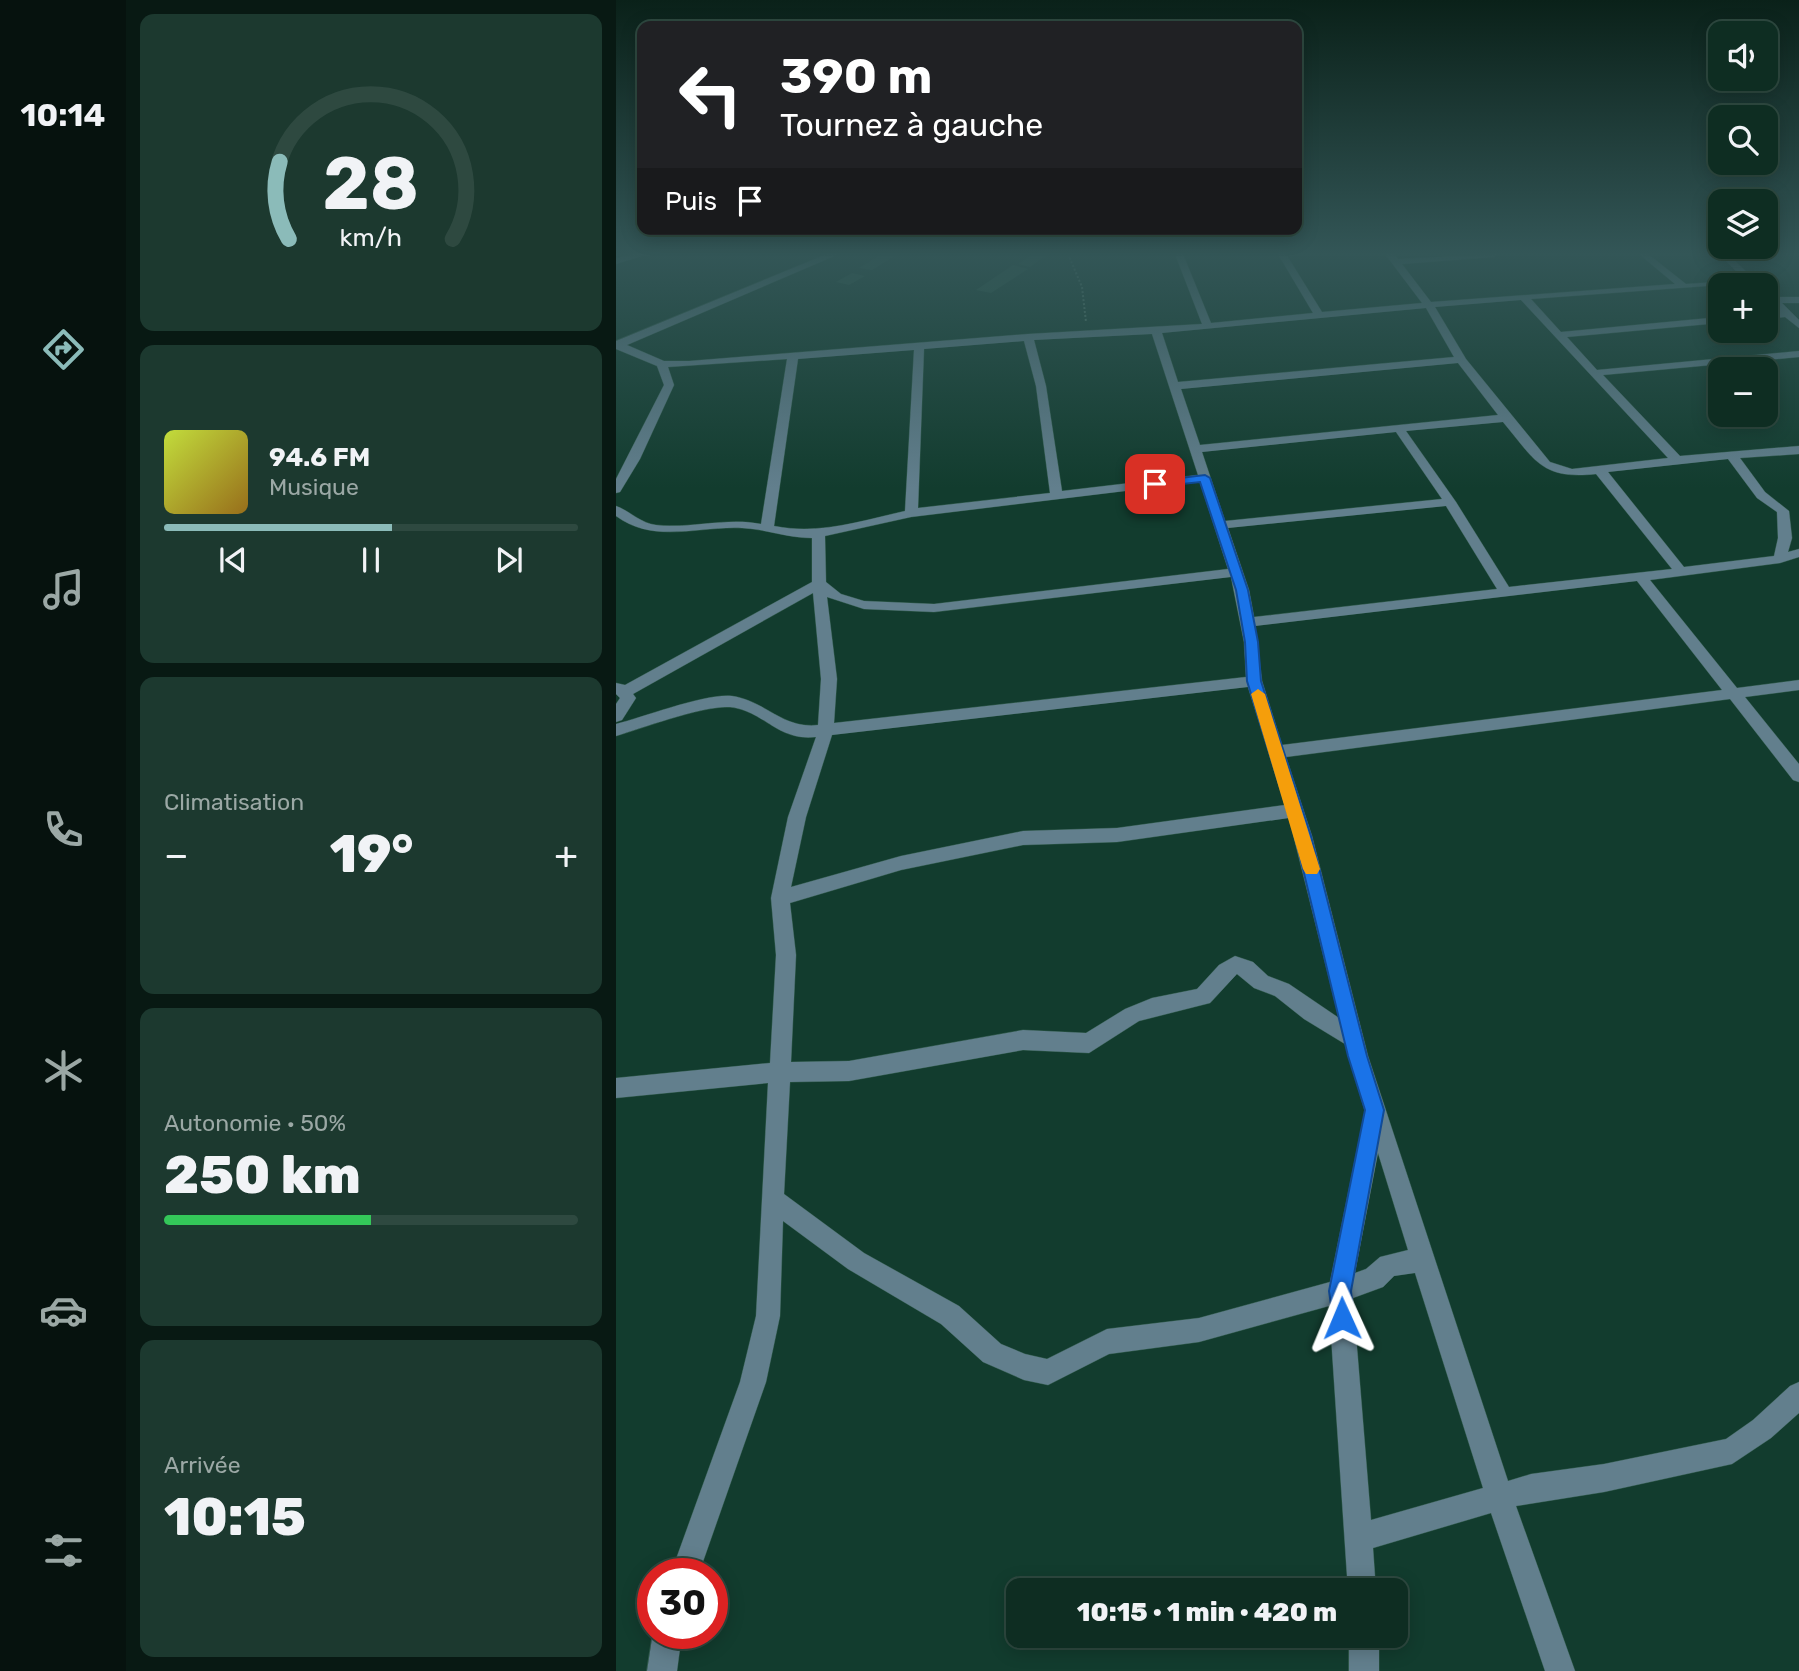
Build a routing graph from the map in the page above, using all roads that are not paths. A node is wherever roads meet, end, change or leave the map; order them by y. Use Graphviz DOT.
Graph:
graph roads {
  1 [pos="648,332"];
  2 [pos="1124,332"];
  3 [pos="1157,332"];
  4 [pos="1445,332"];
  5 [pos="1556,332"];
  6 [pos="1591,332"];
  7 [pos="1559,335"];
  8 [pos="1028,337"];
  9 [pos="617,345"];
  10 [pos="919,347"];
  11 [pos="1799,354"];
  12 [pos="793,357"];
  13 [pos="1461,360"];
  14 [pos="662,364"];
  15 [pos="1594,373"];
  16 [pos="1174,386"];
  17 [pos="1506,418"];
  18 [pos="1399,429"];
  19 [pos="1195,449"];
  20 [pos="1799,450"];
  21 [pos="1732,456"];
  22 [pos="1677,460"];
  23 [pos="1599,469"];
  24 [pos="620,476"];
  25 [pos="1205,478"];
  26 [pos="616,489"];
  27 [pos="1056,495"];
  28 [pos="1450,502"];
  29 [pos="616,510"];
  30 [pos="911,513"];
  31 [pos="1221,525"];
  32 [pos="768,528"];
  33 [pos="818,534"];
  34 [pos="1799,553"];
  35 [pos="1780,559"];
  36 [pos="1236,572"];
  37 [pos="1681,572"];
  38 [pos="1640,576"];
  39 [pos="819,584"];
  40 [pos="1506,593"];
  41 [pos="1248,622"];
  42 [pos="1254,681"];
  43 [pos="1799,685"];
  44 [pos="620,689"];
  45 [pos="1735,694"];
  46 [pos="616,716"];
  47 [pos="616,730"];
  48 [pos="826,730"];
  49 [pos="1277,752"];
  50 [pos="1799,776"];
  51 [pos="1295,810"];
  52 [pos="780,898"];
  53 [pos="1353,1038"];
  54 [pos="781,1072"];
  55 [pos="616,1088"];
  56 [pos="1374,1110"];
  57 [pos="772,1199"];
  58 [pos="1422,1260"];
  59 [pos="1340,1291"];
  60 [pos="1799,1395"];
  61 [pos="1499,1497"];
  62 [pos="1358,1538"];
  63 [pos="690,1558"];
  64 [pos="1361,1578"];
  65 [pos="1364,1648"];
  66 [pos="665,1649"];
  67 [pos="662,1671"];
  68 [pos="1364,1671"];
  69 [pos="1560,1671"];
  1 -- 9 [label="street"];
  2 -- 8 [label="street"];
  3 -- 16 [label="street"];
  4 -- 13 [label="street"];
  5 -- 7 [label="street"];
  6 -- 7 [label="street"];
  7 -- 15 [label="street"];
  8 -- 10 [label="street"];
  8 -- 27 [label="street"];
  9 -- 14 [label="street"];
  10 -- 12 [label="street"];
  10 -- 30 [label="street"];
  11 -- 15 [label="street"];
  12 -- 14 [label="street"];
  12 -- 32 [label="street"];
  13 -- 16 [label="street"];
  13 -- 17 [label="street"];
  14 -- 24 [label="street"];
  15 -- 22 [label="street"];
  16 -- 19 [label="street"];
  17 -- 18 [label="street"];
  17 -- 23 [label="street"];
  18 -- 19 [label="street"];
  18 -- 28 [label="street"];
  19 -- 25 [label="street"];
  20 -- 21 [label="street"];
  21 -- 22 [label="street"];
  21 -- 35 [label="street"];
  22 -- 23 [label="street"];
  23 -- 37 [label="street"];
  24 -- 26 [label="street"];
  25 -- 27 [label="street"];
  25 -- 31 [label="street"];
  27 -- 30 [label="street"];
  28 -- 31 [label="street"];
  28 -- 40 [label="street"];
  29 -- 32 [label="street"];
  30 -- 33 [label="street"];
  31 -- 36 [label="street"];
  32 -- 33 [label="street"];
  33 -- 39 [label="street"];
  34 -- 35 [label="street"];
  35 -- 37 [label="street"];
  36 -- 39 [label="street"];
  36 -- 41 [label="street"];
  37 -- 38 [label="street"];
  38 -- 40 [label="street"];
  38 -- 45 [label="street"];
  39 -- 44 [label="street"];
  39 -- 48 [label="street"];
  40 -- 41 [label="street"];
  41 -- 42 [label="street"];
  42 -- 48 [label="street"];
  42 -- 49 [label="street"];
  43 -- 45 [label="street"];
  44 -- 46 [label="street"];
  45 -- 49 [label="street"];
  45 -- 50 [label="street"];
  47 -- 48 [label="street"];
  48 -- 52 [label="street"];
  49 -- 51 [label="street"];
  51 -- 52 [label="street"];
  51 -- 53 [label="street"];
  52 -- 54 [label="street"];
  53 -- 54 [label="street"];
  53 -- 56 [label="street"];
  54 -- 55 [label="street"];
  54 -- 57 [label="street"];
  56 -- 58 [label="street"];
  56 -- 59 [label="street"];
  57 -- 59 [label="street"];
  57 -- 63 [label="street"];
  58 -- 59 [label="street"];
  58 -- 61 [label="street"];
  59 -- 62 [label="street"];
  60 -- 61 [label="street"];
  61 -- 62 [label="street"];
  61 -- 69 [label="street"];
  62 -- 64 [label="street"];
  65 -- 68 [label="street"];
  66 -- 67 [label="street"];
}
